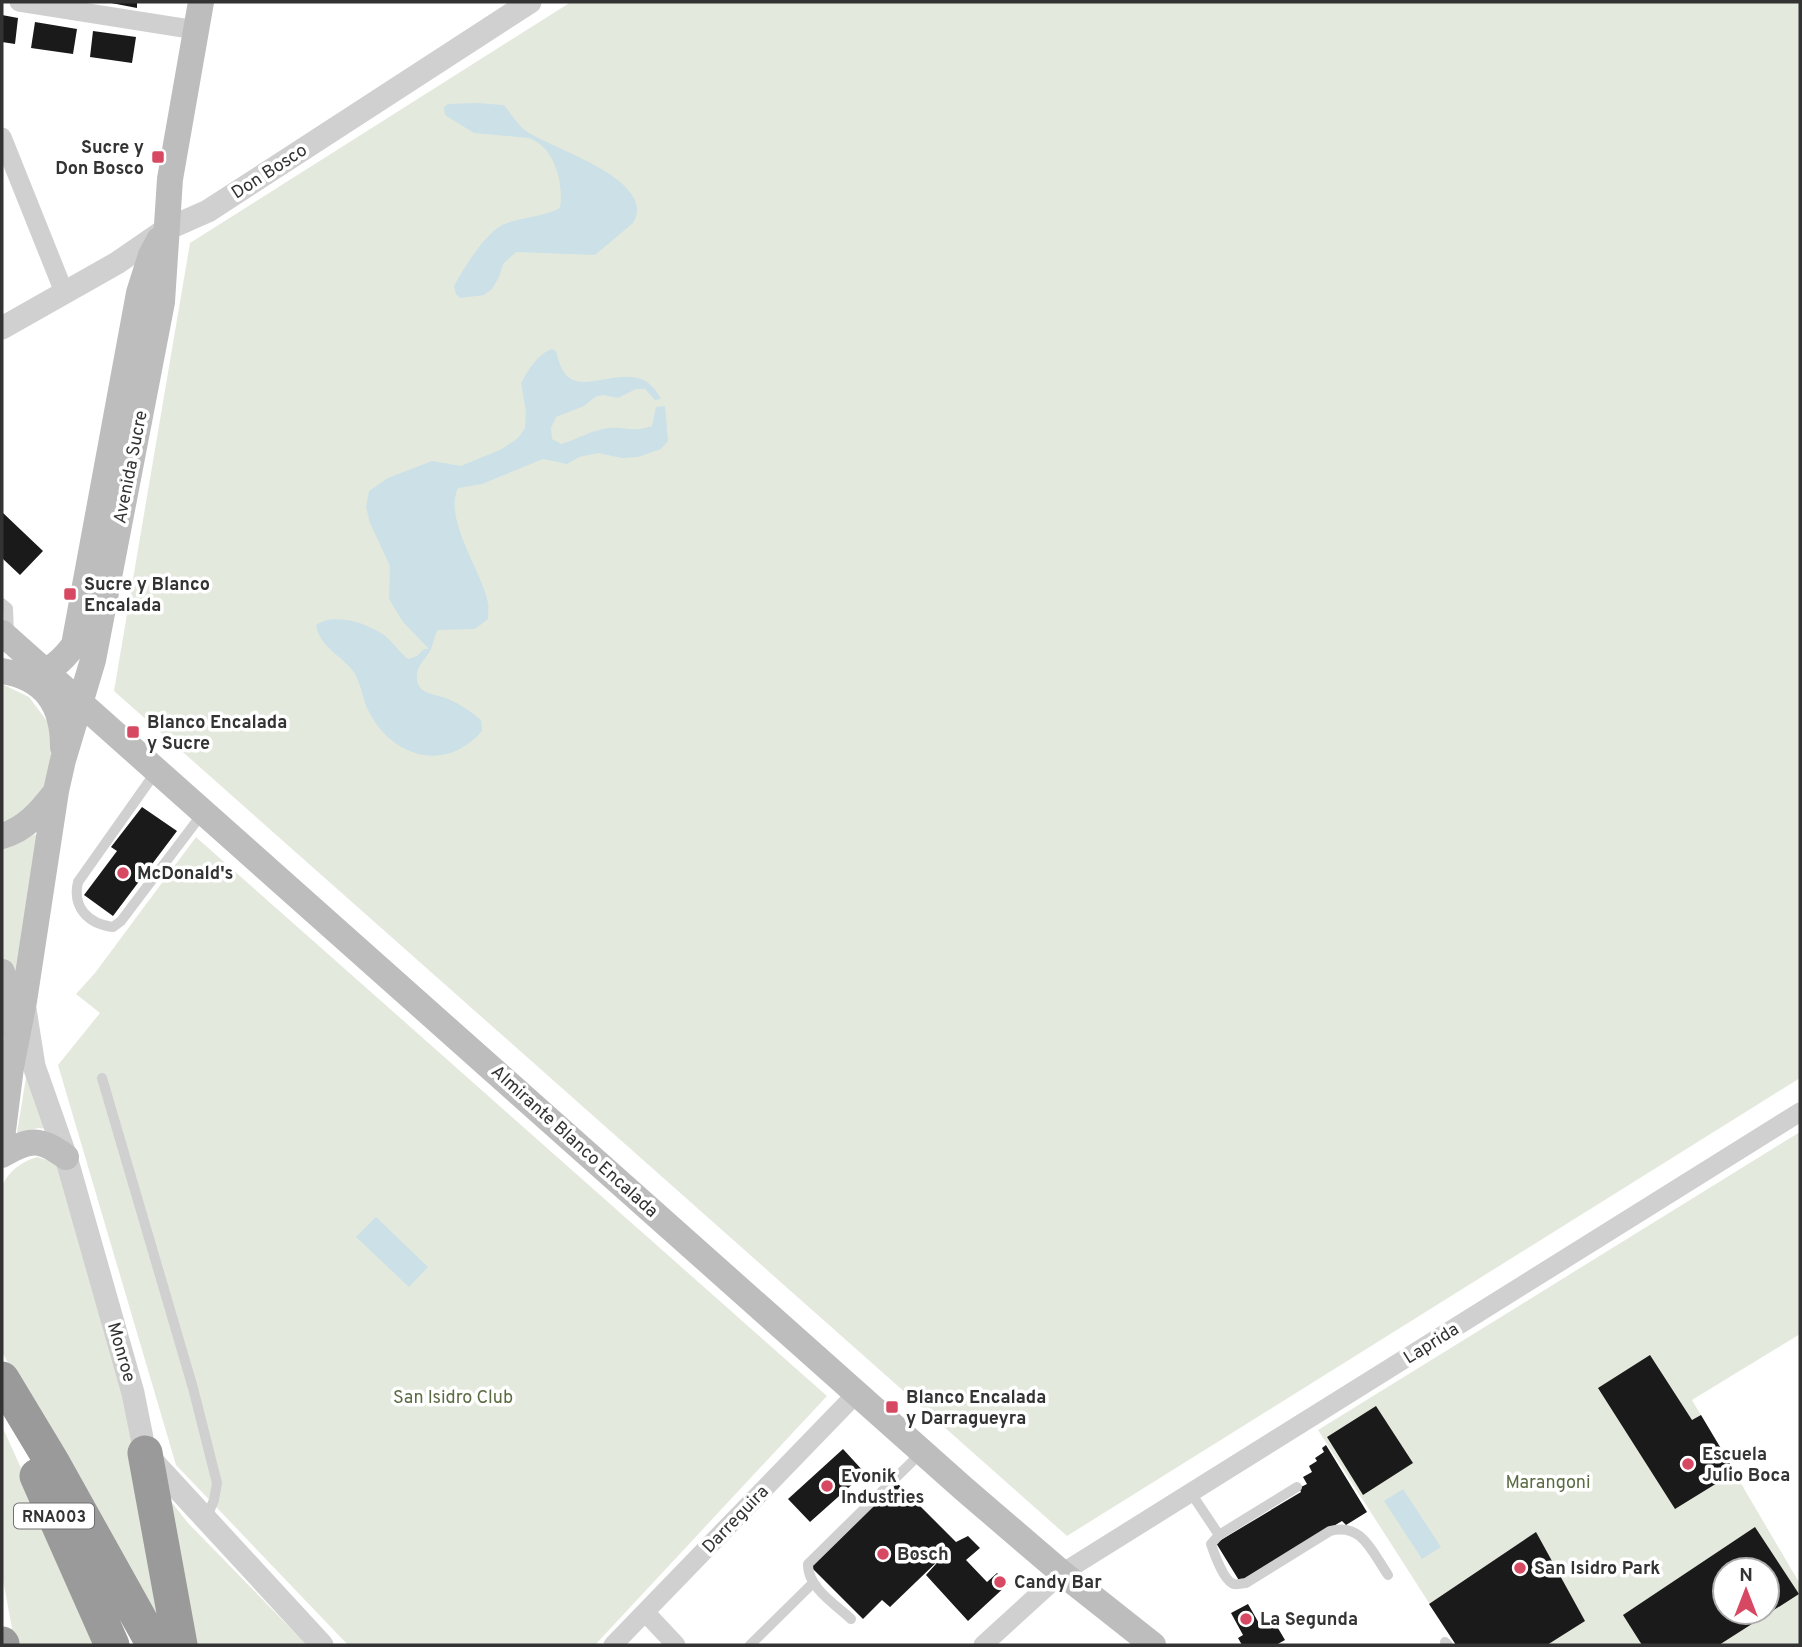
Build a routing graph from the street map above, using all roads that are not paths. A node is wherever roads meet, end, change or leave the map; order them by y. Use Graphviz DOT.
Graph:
graph roads {
  1 [pos="19,2"];
  2 [pos="201,2"];
  3 [pos="530,2"];
  4 [pos="196,30"];
  5 [pos="2,137"];
  6 [pos="165,230"];
  7 [pos="64,292"];
  8 [pos="2,328"];
  9 [pos="2,603"];
  10 [pos="5,636"];
  11 [pos="2,671"];
  12 [pos="40,679"];
  13 [pos="80,702"];
  14 [pos="63,760"];
  15 [pos="157,769"];
  16 [pos="56,791"];
  17 [pos="204,811"];
  18 [pos="2,836"];
  19 [pos="2,972"];
  20 [pos="24,1001"];
  21 [pos="11,1067"];
  22 [pos="102,1078"];
  23 [pos="1800,1112"];
  24 [pos="2,1138"];
  25 [pos="2,1154"];
  26 [pos="66,1157"];
  27 [pos="2,1382"];
  28 [pos="857,1393"];
  29 [pos="922,1452"];
  30 [pos="145,1453"];
  31 [pos="1297,1487"];
  32 [pos="1191,1493"];
  33 [pos="205,1520"];
  34 [pos="1219,1535"];
  35 [pos="1062,1573"];
  36 [pos="1388,1575"];
  37 [pos="813,1583"];
  38 [pos="645,1612"];
  39 [pos="851,1619"];
  40 [pos="1142,1639"];
  41 [pos="112,1645"];
  42 [pos="154,1645"];
  43 [pos="180,1645"];
  44 [pos="322,1645"];
  45 [pos="613,1645"];
  46 [pos="677,1645"];
  47 [pos="750,1645"];
  48 [pos="983,1645"];
  1 -- 4 [label="street"];
  2 -- 4 [label="main road, Avenida Sucre"];
  3 -- 6 [label="street, Don Bosco"];
  4 -- 6 [label="main road, Avenida Sucre"];
  5 -- 7 [label="street"];
  6 -- 7 [label="street, Don Bosco"];
  6 -- 12 [label="main road, Avenida Sucre"];
  6 -- 13 [label="main road, Avenida Sucre"];
  7 -- 8 [label="street, Don Bosco"];
  9 -- 10 [label="lane"];
  10 -- 12 [label="main road, Almirante Blanco Encalada"];
  11 -- 12 [label="main road"];
  12 -- 13 [label="main road, Almirante Blanco Encalada"];
  12 -- 14 [label="main road"];
  13 -- 14 [label="main road, Avenida Sucre"];
  13 -- 15 [label="main road, Almirante Blanco Encalada"];
  14 -- 16 [label="main road"];
  15 -- 17 [label="main road, Almirante Blanco Encalada"];
  15 -- 17 [label="lane"];
  16 -- 18 [label="main road"];
  16 -- 20 [label="main road"];
  17 -- 28 [label="main road, Almirante Blanco Encalada"];
  19 -- 21 [label="main road"];
  20 -- 21 [label="main road"];
  20 -- 26 [label="street, Monroe"];
  21 -- 24 [label="main road"];
  22 -- 33 [label="lane"];
  23 -- 32 [label="street, Laprida"];
  25 -- 26 [label="main road"];
  26 -- 30 [label="street, Monroe"];
  27 -- 41 [label="highway, RNA003"];
  27 -- 42 [label="highway"];
  28 -- 29 [label="main road, Almirante Blanco Encalada"];
  28 -- 38 [label="street, Darreguira"];
  29 -- 35 [label="main road, Almirante Blanco Encalada"];
  29 -- 37 [label="lane"];
  30 -- 33 [label="street"];
  30 -- 43 [label="highway"];
  31 -- 34 [label="lane"];
  32 -- 34 [label="lane"];
  32 -- 35 [label="street, Laprida"];
  33 -- 44 [label="street"];
  34 -- 36 [label="lane"];
  35 -- 40 [label="main road, Almirante Blanco Encalada"];
  35 -- 48 [label="street, Laprida"];
  37 -- 39 [label="lane"];
  37 -- 47 [label="lane"];
  38 -- 45 [label="street, Darreguira"];
  38 -- 46 [label="street"];
}
